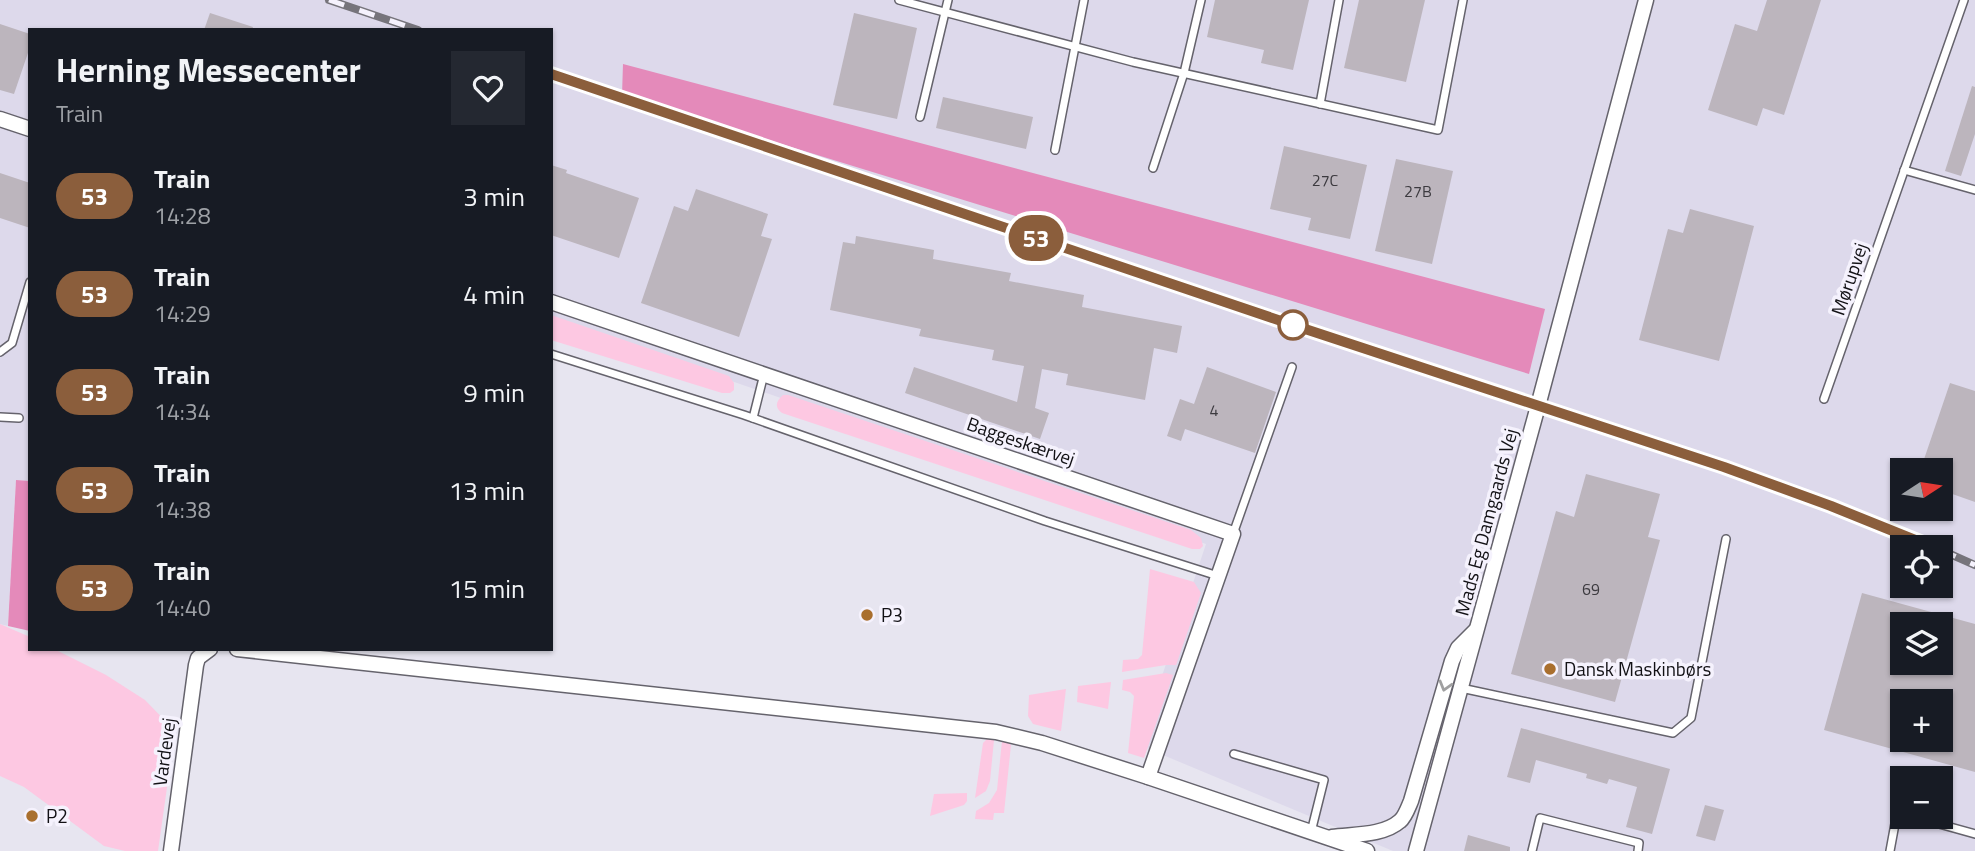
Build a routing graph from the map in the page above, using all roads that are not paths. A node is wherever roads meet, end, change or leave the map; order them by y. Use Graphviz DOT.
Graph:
graph roads {
  1 [pos="899,0"];
  2 [pos="948,0"];
  3 [pos="1084,0"];
  4 [pos="1201,0"];
  5 [pos="1339,0"];
  6 [pos="1462,0"];
  7 [pos="1646,0"];
  8 [pos="1964,0"];
  9 [pos="946,12"];
  10 [pos="1075,47"];
  11 [pos="1184,74"];
  12 [pos="1320,104"];
  13 [pos="920,117"];
  14 [pos="0,119"];
  15 [pos="28,128"];
  16 [pos="1055,150"];
  17 [pos="1153,168"];
  18 [pos="1904,170"];
  19 [pos="1975,190"];
  20 [pos="28,289"];
  21 [pos="553,303"];
  22 [pos="0,352"];
  23 [pos="553,355"];
  24 [pos="1292,368"];
  25 [pos="764,373"];
  26 [pos="1824,399"];
  27 [pos="0,416"];
  28 [pos="19,418"];
  29 [pos="753,418"];
  30 [pos="1233,534"];
  31 [pos="1726,539"];
  32 [pos="1219,576"];
  33 [pos="1477,628"];
  34 [pos="255,651"];
  35 [pos="204,654"];
  36 [pos="1461,688"];
  37 [pos="1234,754"];
  38 [pos="1148,777"];
  39 [pos="1953,828"];
  40 [pos="1894,829"];
  41 [pos="1311,832"];
  42 [pos="1975,834"];
  43 [pos="1328,837"];
  44 [pos="171,851"];
  45 [pos="1367,851"];
  46 [pos="1416,851"];
  47 [pos="1532,851"];
  48 [pos="1638,851"];
  49 [pos="1890,851"];
  1 -- 9 [label="lane"];
  2 -- 9 [label="lane"];
  3 -- 10 [label="lane"];
  4 -- 11 [label="lane"];
  5 -- 12 [label="lane"];
  6 -- 12 [label="lane"];
  7 -- 33 [label="street, Mads Eg Damgaards Vej"];
  8 -- 18 [label="lane, Mørupvej"];
  9 -- 10 [label="lane"];
  9 -- 13 [label="lane"];
  10 -- 11 [label="lane"];
  10 -- 16 [label="lane"];
  11 -- 12 [label="lane"];
  11 -- 17 [label="lane"];
  14 -- 15 [label="street"];
  18 -- 19 [label="lane"];
  18 -- 26 [label="lane, Mørupvej"];
  20 -- 22 [label="lane"];
  21 -- 25 [label="street, Baggeskærvej"];
  23 -- 29 [label="lane"];
  24 -- 30 [label="lane"];
  25 -- 29 [label="lane"];
  25 -- 30 [label="street, Baggeskærvej"];
  27 -- 28 [label="lane"];
  29 -- 32 [label="lane"];
  30 -- 32 [label="street"];
  31 -- 36 [label="lane"];
  32 -- 38 [label="street"];
  33 -- 36 [label="street, Mads Eg Damgaards Vej"];
  33 -- 43 [label="street, one-way"];
  34 -- 38 [label="street"];
  35 -- 44 [label="street, Vardevej"];
  36 -- 46 [label="street, Mads Eg Damgaards Vej"];
  37 -- 41 [label="lane"];
  38 -- 41 [label="street"];
  39 -- 42 [label="lane"];
  40 -- 49 [label="lane"];
  41 -- 43 [label="street"];
  43 -- 45 [label="street"];
  47 -- 48 [label="lane"];
}
